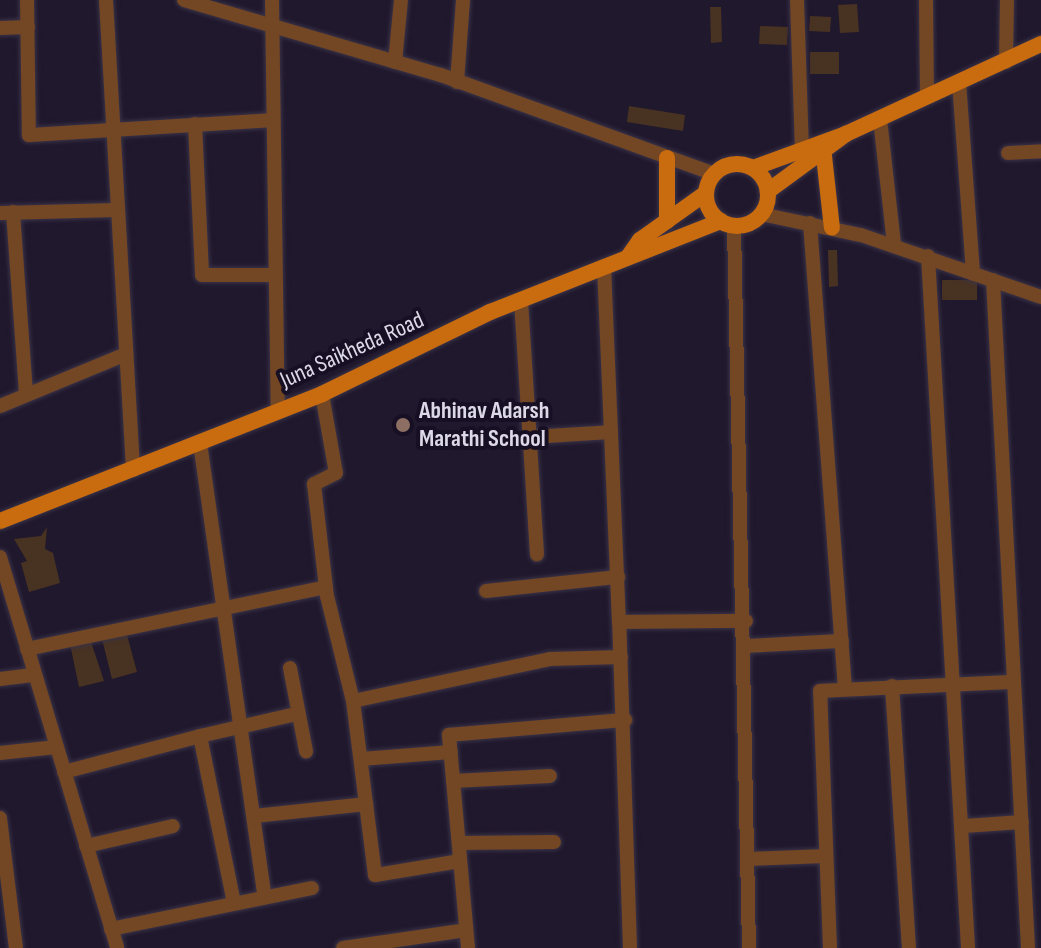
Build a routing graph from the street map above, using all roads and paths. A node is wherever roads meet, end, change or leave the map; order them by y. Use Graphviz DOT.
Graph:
graph roads {
  1 [pos="27,0"];
  2 [pos="106,0"];
  3 [pos="184,0"];
  4 [pos="272,0"];
  5 [pos="401,0"];
  6 [pos="463,0"];
  7 [pos="797,0"];
  8 [pos="926,0"];
  9 [pos="1007,0"];
  10 [pos="270,25"];
  11 [pos="28,27"];
  12 [pos="0,28"];
  13 [pos="1041,44"];
  14 [pos="395,62"];
  15 [pos="1006,62"];
  16 [pos="457,82"];
  17 [pos="959,82"];
  18 [pos="927,96"];
  19 [pos="880,119"];
  20 [pos="272,120"];
  21 [pos="195,124"];
  22 [pos="114,130"];
  23 [pos="846,134"];
  24 [pos="802,148"];
  25 [pos="1041,151"];
  26 [pos="1008,153"];
  27 [pos="824,156"];
  28 [pos="667,158"];
  29 [pos="753,168"];
  30 [pos="714,174"];
  31 [pos="768,191"];
  32 [pos="706,193"];
  33 [pos="118,210"];
  34 [pos="6,213"];
  35 [pos="761,214"];
  36 [pos="667,221"];
  37 [pos="728,223"];
  38 [pos="810,223"];
  39 [pos="832,228"];
  40 [pos="894,244"];
  41 [pos="928,256"];
  42 [pos="628,257"];
  43 [pos="604,266"];
  44 [pos="973,273"];
  45 [pos="275,275"];
  46 [pos="993,280"];
  47 [pos="1041,297"];
  48 [pos="521,300"];
  49 [pos="126,354"];
  50 [pos="322,394"];
  51 [pos="26,395"];
  52 [pos="0,406"];
  53 [pos="278,408"];
  54 [pos="611,432"];
  55 [pos="530,437"];
  56 [pos="200,443"];
  57 [pos="133,470"];
  58 [pos="0,521"];
  59 [pos="537,554"];
  60 [pos="0,557"];
  61 [pos="618,577"];
  62 [pos="326,587"];
  63 [pos="486,591"];
  64 [pos="227,608"];
  65 [pos="746,621"];
  66 [pos="619,622"];
  67 [pos="842,641"];
  68 [pos="746,646"];
  69 [pos="27,649"];
  70 [pos="621,657"];
  71 [pos="290,668"];
  72 [pos="35,675"];
  73 [pos="0,679"];
  74 [pos="955,681"];
  75 [pos="1014,682"];
  76 [pos="892,686"];
  77 [pos="845,689"];
  78 [pos="353,701"];
  79 [pos="296,714"];
  80 [pos="625,720"];
  81 [pos="241,722"];
  82 [pos="200,736"];
  83 [pos="57,747"];
  84 [pos="306,751"];
  85 [pos="451,752"];
  86 [pos="0,753"];
  87 [pos="361,759"];
  88 [pos="64,772"];
  89 [pos="550,776"];
  90 [pos="453,781"];
  91 [pos="366,804"];
  92 [pos="254,816"];
  93 [pos="0,818"];
  94 [pos="1022,822"];
  95 [pos="173,826"];
  96 [pos="964,826"];
  97 [pos="554,842"];
  98 [pos="459,843"];
  99 [pos="86,846"];
  100 [pos="826,856"];
  101 [pos="747,859"];
  102 [pos="460,861"];
  103 [pos="312,888"];
  104 [pos="5,893"];
  105 [pos="265,897"];
  106 [pos="234,903"];
  107 [pos="111,929"];
  108 [pos="466,930"];
  109 [pos="404,944"];
  110 [pos="16,948"];
  111 [pos="115,948"];
  112 [pos="345,948"];
  113 [pos="468,948"];
  114 [pos="630,948"];
  115 [pos="749,948"];
  116 [pos="830,948"];
  117 [pos="909,948"];
  118 [pos="968,948"];
  119 [pos="1028,948"];
  1 -- 11 [label="street"];
  2 -- 22 [label="street"];
  3 -- 10 [label="street"];
  4 -- 10 [label="street"];
  5 -- 14 [label="street"];
  6 -- 16 [label="street"];
  7 -- 24 [label="street"];
  8 -- 18 [label="street"];
  9 -- 15 [label="street"];
  10 -- 14 [label="street"];
  10 -- 20 [label="street"];
  11 -- 12 [label="street"];
  11 -- 22 [label="street"];
  13 -- 15 [label="main road"];
  14 -- 16 [label="street"];
  15 -- 17 [label="main road"];
  16 -- 28 [label="street"];
  17 -- 18 [label="main road"];
  17 -- 44 [label="street"];
  18 -- 19 [label="main road"];
  19 -- 23 [label="main road"];
  19 -- 40 [label="street"];
  20 -- 21 [label="street"];
  20 -- 45 [label="street"];
  21 -- 22 [label="street"];
  21 -- 45 [label="street"];
  22 -- 33 [label="street"];
  23 -- 24 [label="main road"];
  23 -- 27 [label="main road"];
  24 -- 29 [label="main road"];
  25 -- 26 [label="street"];
  27 -- 31 [label="main road"];
  27 -- 39 [label="main road"];
  28 -- 30 [label="street"];
  28 -- 36 [label="main road"];
  29 -- 30 [label="main road"];
  29 -- 31 [label="main road"];
  30 -- 32 [label="main road"];
  31 -- 35 [label="main road"];
  32 -- 36 [label="main road"];
  32 -- 37 [label="main road"];
  33 -- 34 [label="street"];
  33 -- 49 [label="street"];
  34 -- 51 [label="street"];
  35 -- 37 [label="main road"];
  35 -- 38 [label="street"];
  36 -- 42 [label="main road"];
  37 -- 42 [label="main road, Juna Saikheda Road"];
  37 -- 65 [label="street"];
  38 -- 39 [label="street"];
  38 -- 67 [label="street"];
  39 -- 40 [label="street"];
  40 -- 41 [label="street"];
  41 -- 44 [label="street"];
  41 -- 74 [label="street"];
  42 -- 43 [label="main road, Juna Saikheda Road"];
  43 -- 48 [label="main road, Juna Saikheda Road"];
  43 -- 54 [label="street"];
  44 -- 46 [label="street"];
  45 -- 53 [label="street"];
  46 -- 47 [label="street"];
  46 -- 75 [label="street"];
  48 -- 50 [label="main road, Juna Saikheda Road"];
  48 -- 55 [label="street"];
  49 -- 51 [label="street"];
  49 -- 57 [label="street"];
  50 -- 53 [label="main road, Juna Saikheda Road"];
  50 -- 62 [label="street"];
  51 -- 52 [label="street"];
  53 -- 56 [label="main road, Juna Saikheda Road"];
  54 -- 55 [label="street"];
  54 -- 61 [label="street"];
  55 -- 59 [label="street"];
  56 -- 57 [label="main road, Juna Saikheda Road"];
  56 -- 64 [label="street"];
  57 -- 58 [label="main road, Juna Saikheda Road"];
  60 -- 69 [label="street"];
  61 -- 63 [label="street"];
  61 -- 66 [label="street"];
  62 -- 64 [label="street"];
  62 -- 78 [label="street"];
  64 -- 69 [label="street"];
  64 -- 81 [label="street"];
  65 -- 66 [label="street"];
  65 -- 68 [label="street"];
  66 -- 70 [label="street"];
  67 -- 68 [label="street"];
  67 -- 77 [label="street"];
  68 -- 101 [label="street"];
  69 -- 72 [label="street"];
  70 -- 78 [label="street"];
  70 -- 80 [label="street"];
  71 -- 79 [label="street"];
  72 -- 73 [label="street"];
  72 -- 83 [label="street"];
  74 -- 75 [label="street"];
  74 -- 76 [label="street"];
  74 -- 96 [label="street"];
  75 -- 94 [label="street"];
  76 -- 77 [label="street"];
  76 -- 117 [label="street"];
  77 -- 100 [label="street"];
  78 -- 87 [label="street"];
  79 -- 81 [label="street"];
  79 -- 84 [label="street"];
  80 -- 85 [label="street"];
  80 -- 114 [label="street"];
  81 -- 82 [label="street"];
  81 -- 92 [label="street"];
  82 -- 88 [label="street"];
  82 -- 106 [label="street"];
  83 -- 86 [label="street"];
  83 -- 88 [label="street"];
  85 -- 87 [label="street"];
  85 -- 90 [label="street"];
  87 -- 91 [label="street"];
  88 -- 99 [label="street"];
  89 -- 90 [label="street"];
  90 -- 98 [label="street"];
  91 -- 92 [label="street"];
  91 -- 102 [label="street"];
  92 -- 105 [label="street"];
  93 -- 104 [label="street"];
  94 -- 96 [label="street"];
  94 -- 119 [label="street"];
  95 -- 99 [label="street"];
  96 -- 118 [label="street"];
  97 -- 98 [label="street"];
  98 -- 102 [label="street"];
  99 -- 107 [label="street"];
  100 -- 101 [label="street"];
  100 -- 116 [label="street"];
  101 -- 115 [label="street"];
  102 -- 108 [label="street"];
  103 -- 105 [label="street"];
  104 -- 110 [label="street"];
  105 -- 106 [label="street"];
  106 -- 107 [label="street"];
  107 -- 111 [label="street"];
  108 -- 109 [label="street"];
  108 -- 113 [label="street"];
  109 -- 112 [label="street"];
}
